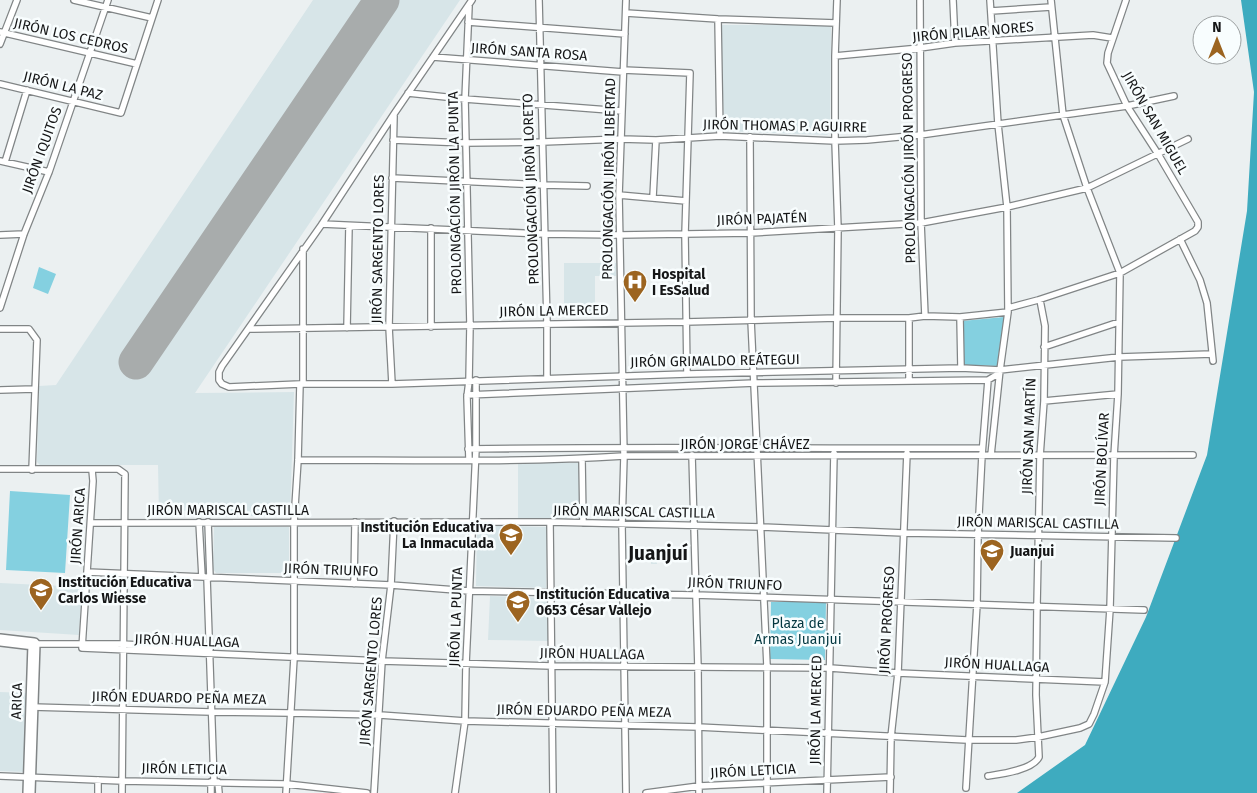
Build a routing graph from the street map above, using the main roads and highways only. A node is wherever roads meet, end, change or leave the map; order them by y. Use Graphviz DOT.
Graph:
graph roads {
  1 [pos="0,640"];
  2 [pos="28,793"];
  1 -- 2 [label="highway, ARICA"];
}
